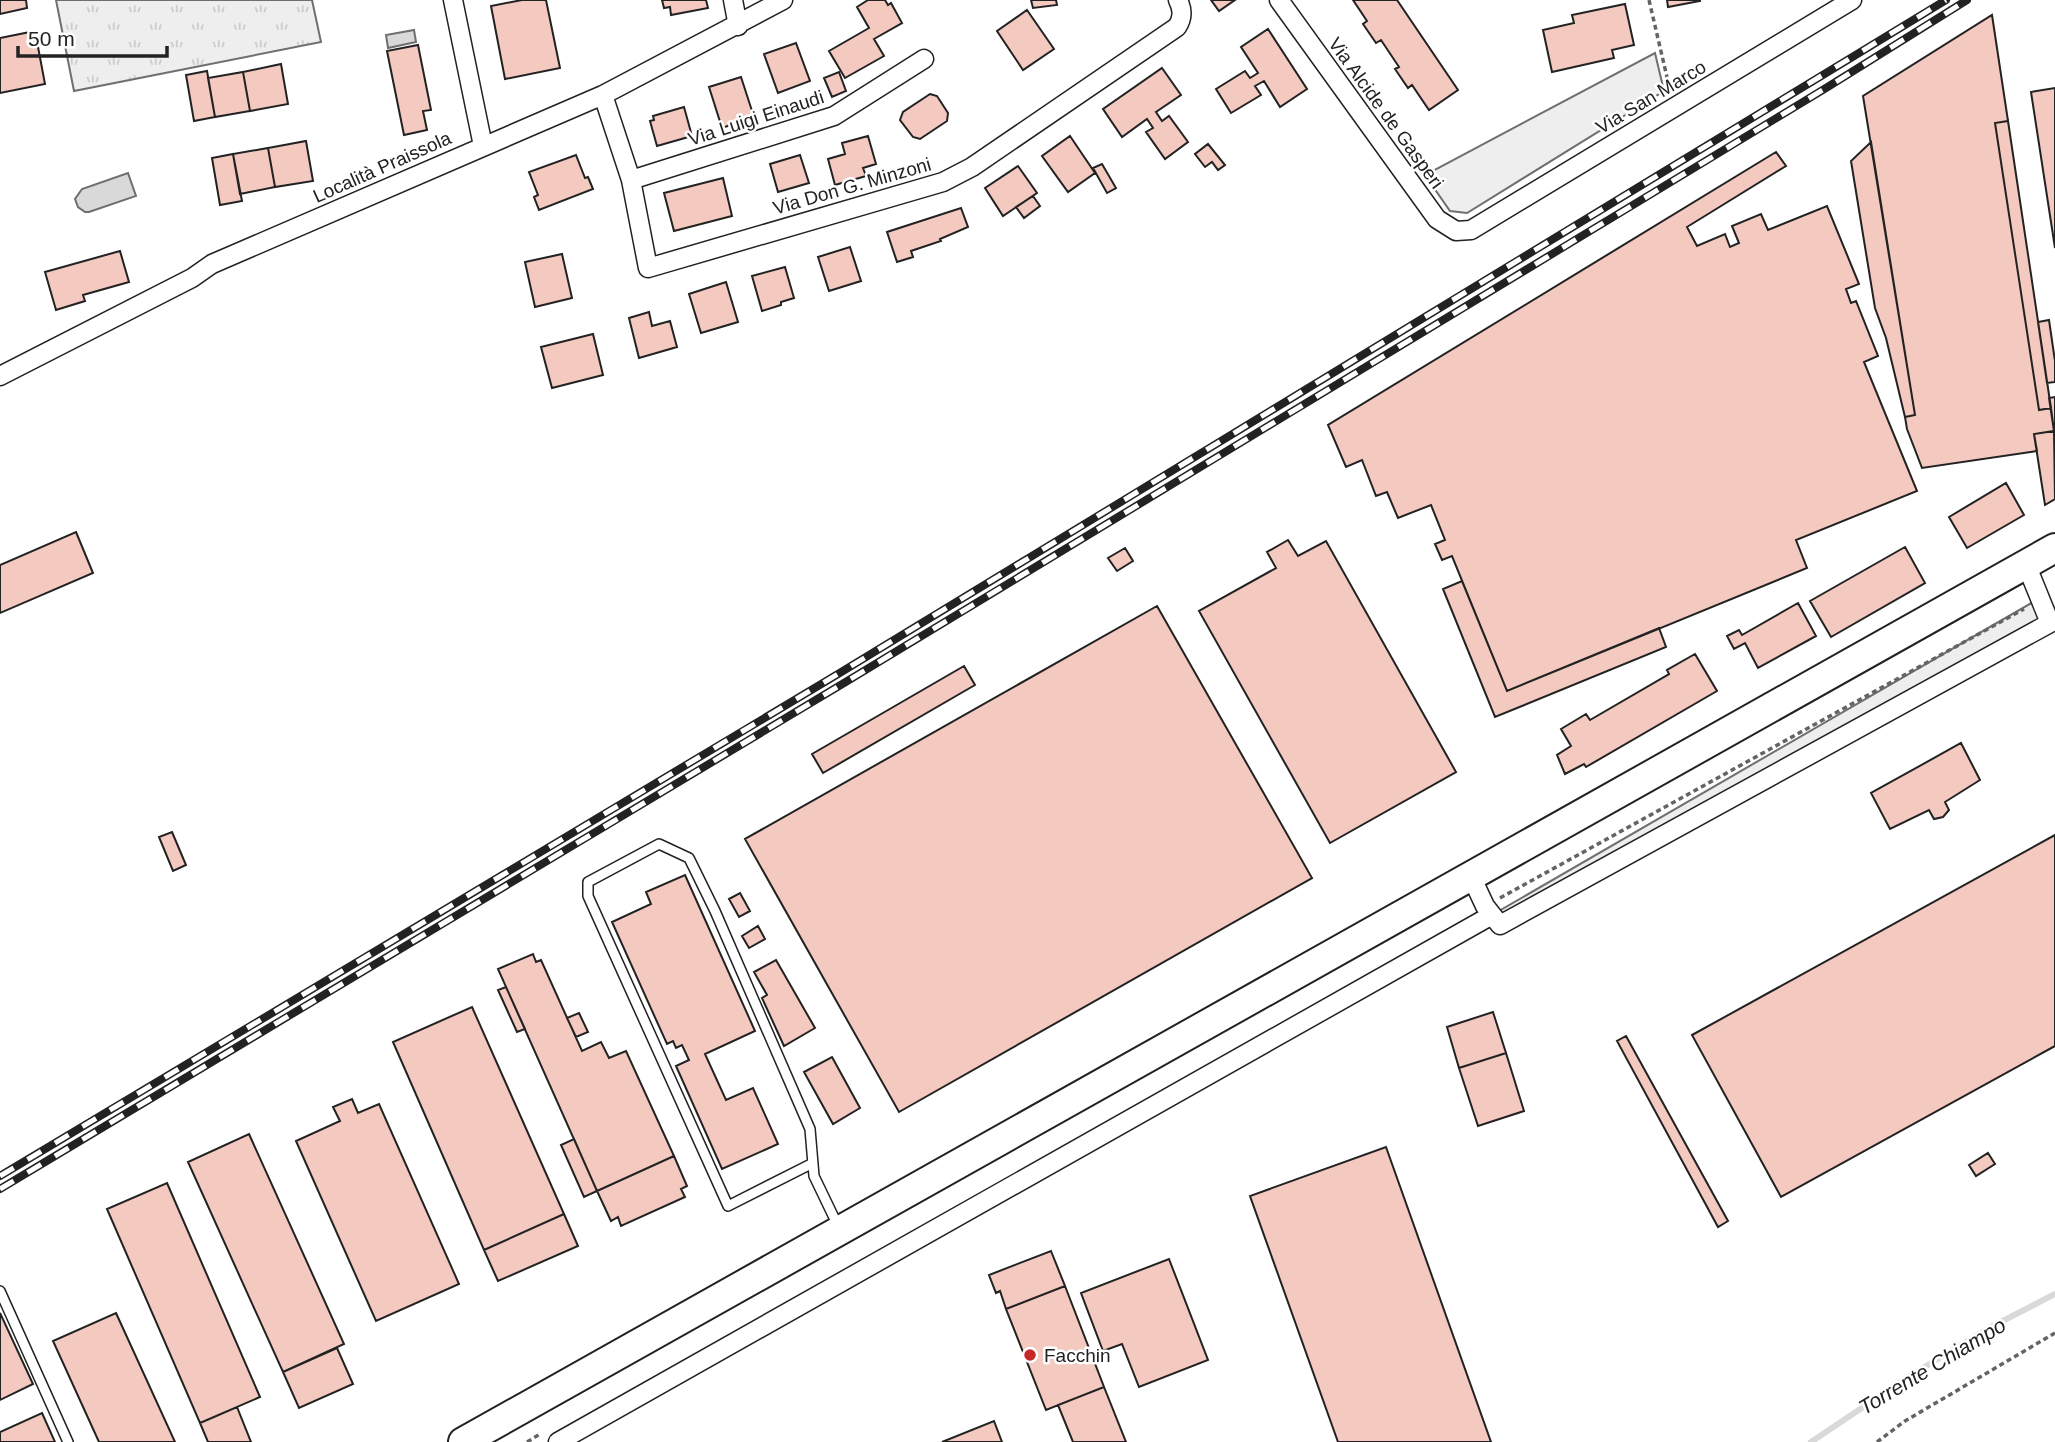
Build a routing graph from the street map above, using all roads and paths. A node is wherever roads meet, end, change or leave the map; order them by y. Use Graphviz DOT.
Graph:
graph roads {
  1 [pos="453,0"];
  2 [pos="733,0"];
  3 [pos="783,0"];
  4 [pos="1178,0"];
  5 [pos="1279,0"];
  6 [pos="1649,0"];
  7 [pos="1852,0"];
  8 [pos="738,26"];
  9 [pos="924,60"];
  10 [pos="603,95"];
  11 [pos="1675,108"];
  12 [pos="483,146"];
  13 [pos="631,180"];
  14 [pos="1471,230"];
  15 [pos="0,376"];
  16 [pos="2055,548"];
  17 [pos="2026,564"];
  18 [pos="1471,876"];
  19 [pos="1492,915"];
  20 [pos="813,1163"];
  21 [pos="840,1230"];
  22 [pos="0,1291"];
  23 [pos="2055,1333"];
  24 [pos="68,1442"];
  25 [pos="463,1442"];
  26 [pos="558,1442"];
  27 [pos="1877,1442"];
  1 -- 12 [label="street"];
  2 -- 8 [label="street"];
  3 -- 8 [label="street, Località Praissola"];
  4 -- 13 [label="street, Via Don G. Minzoni"];
  5 -- 14 [label="street, Via Alcide de Gasperi"];
  6 -- 11 [label="path"];
  7 -- 11 [label="street, Via San Marco"];
  8 -- 10 [label="street, Località Praissola"];
  9 -- 13 [label="street, Via Luigi Einaudi"];
  10 -- 12 [label="street, Località Praissola"];
  10 -- 13 [label="street, Via Don G. Minzoni"];
  11 -- 14 [label="street, Via San Marco"];
  12 -- 15 [label="street, Località Praissola"];
  16 -- 17 [label="main road"];
  17 -- 18 [label="main road"];
  17 -- 19 [label="street"];
  18 -- 19 [label="street"];
  18 -- 21 [label="main road"];
  19 -- 26 [label="street"];
  20 -- 20 [label="lane"];
  20 -- 21 [label="lane"];
  21 -- 25 [label="main road"];
  22 -- 24 [label="lane"];
  23 -- 27 [label="path"];
}
